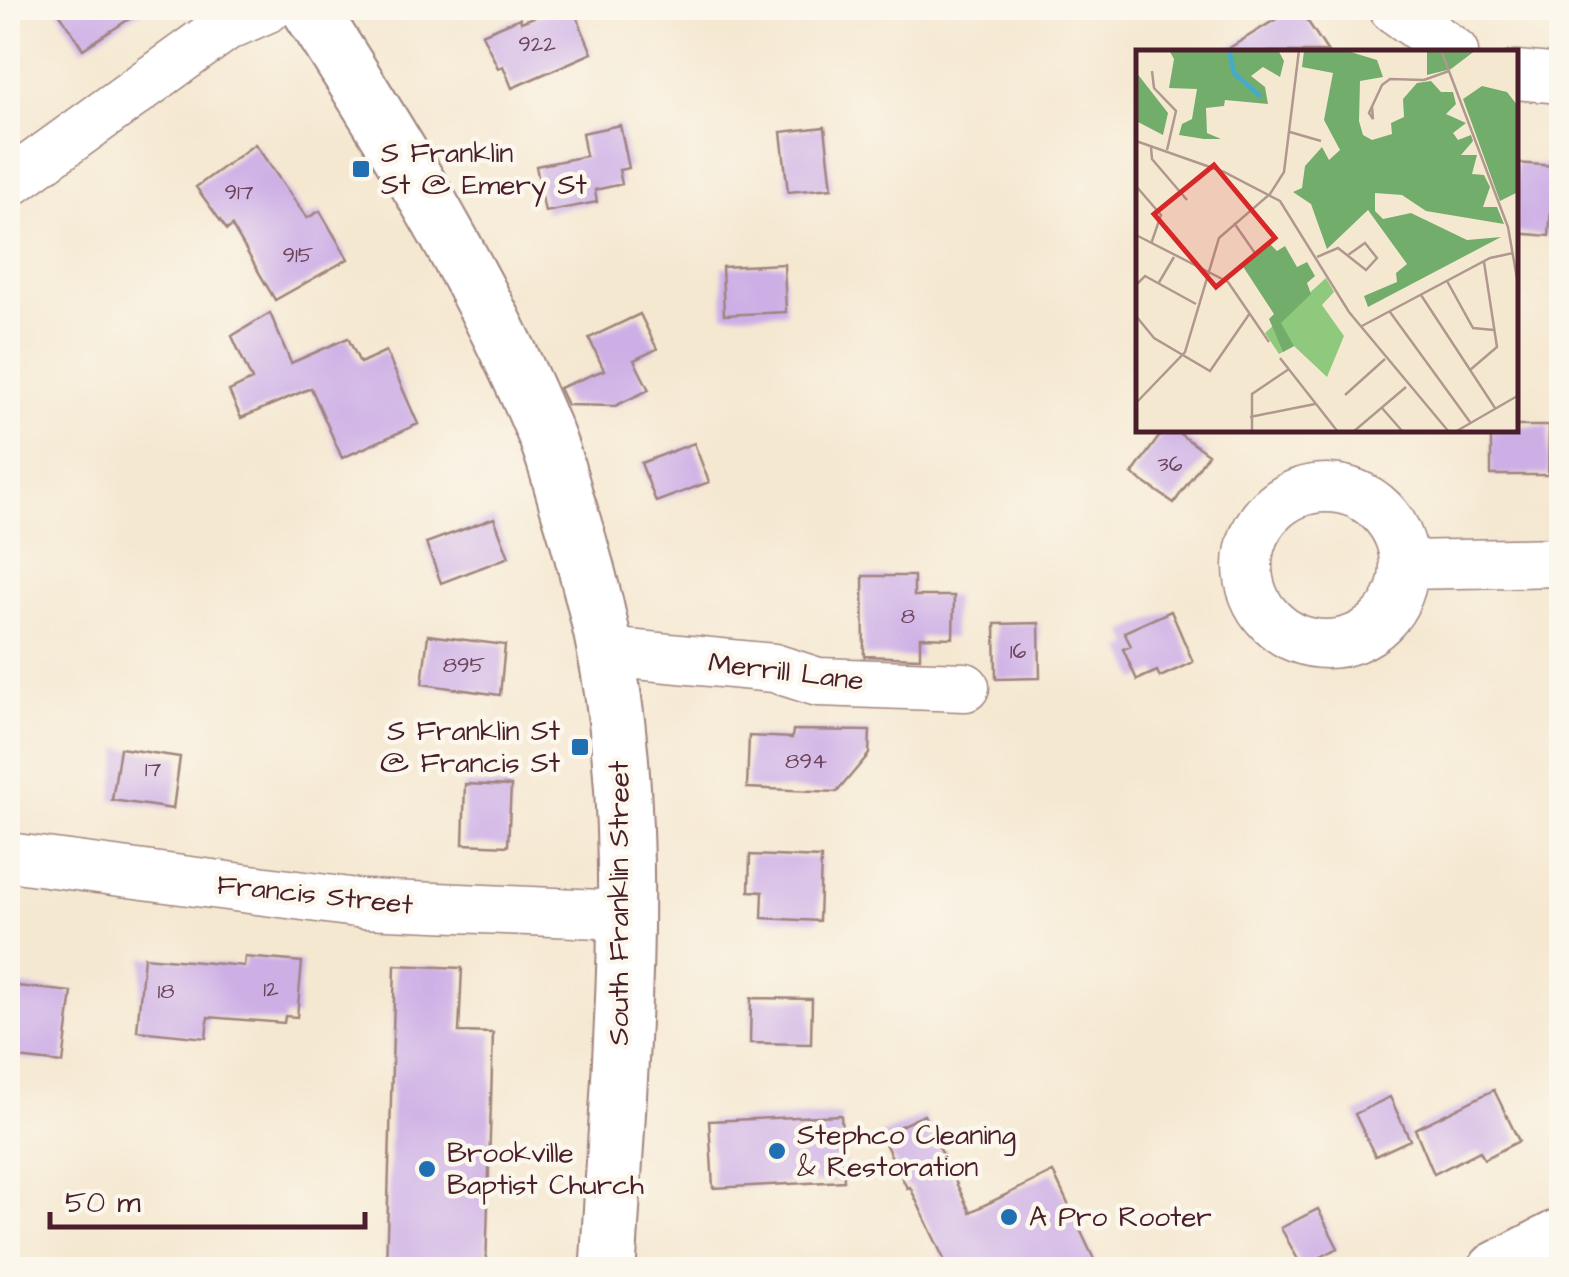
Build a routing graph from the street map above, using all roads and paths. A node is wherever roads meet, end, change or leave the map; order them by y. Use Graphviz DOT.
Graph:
graph roads {
  1 [pos="268,8"];
  2 [pos="309,8"];
  3 [pos="1393,8"];
  4 [pos="1451,50"];
  5 [pos="1519,75"];
  6 [pos="1562,79"];
  7 [pos="8,184"];
  8 [pos="1562,562"];
  9 [pos="1404,566"];
  10 [pos="606,652"];
  11 [pos="965,687"];
  12 [pos="8,857"];
  13 [pos="625,916"];
  14 [pos="1562,1236"];
  15 [pos="608,1270"];
  16 [pos="1496,1270"];
  1 -- 7 [label="street"];
  2 -- 10 [label="main road, South Franklin Street"];
  3 -- 4 [label="street"];
  5 -- 6 [label="street"];
  8 -- 9 [label="street"];
  10 -- 11 [label="street, Merrill Lane"];
  10 -- 13 [label="main road, South Franklin Street"];
  12 -- 13 [label="street, Francis Street"];
  13 -- 15 [label="main road, South Franklin Street"];
  14 -- 16 [label="main road"];
}
